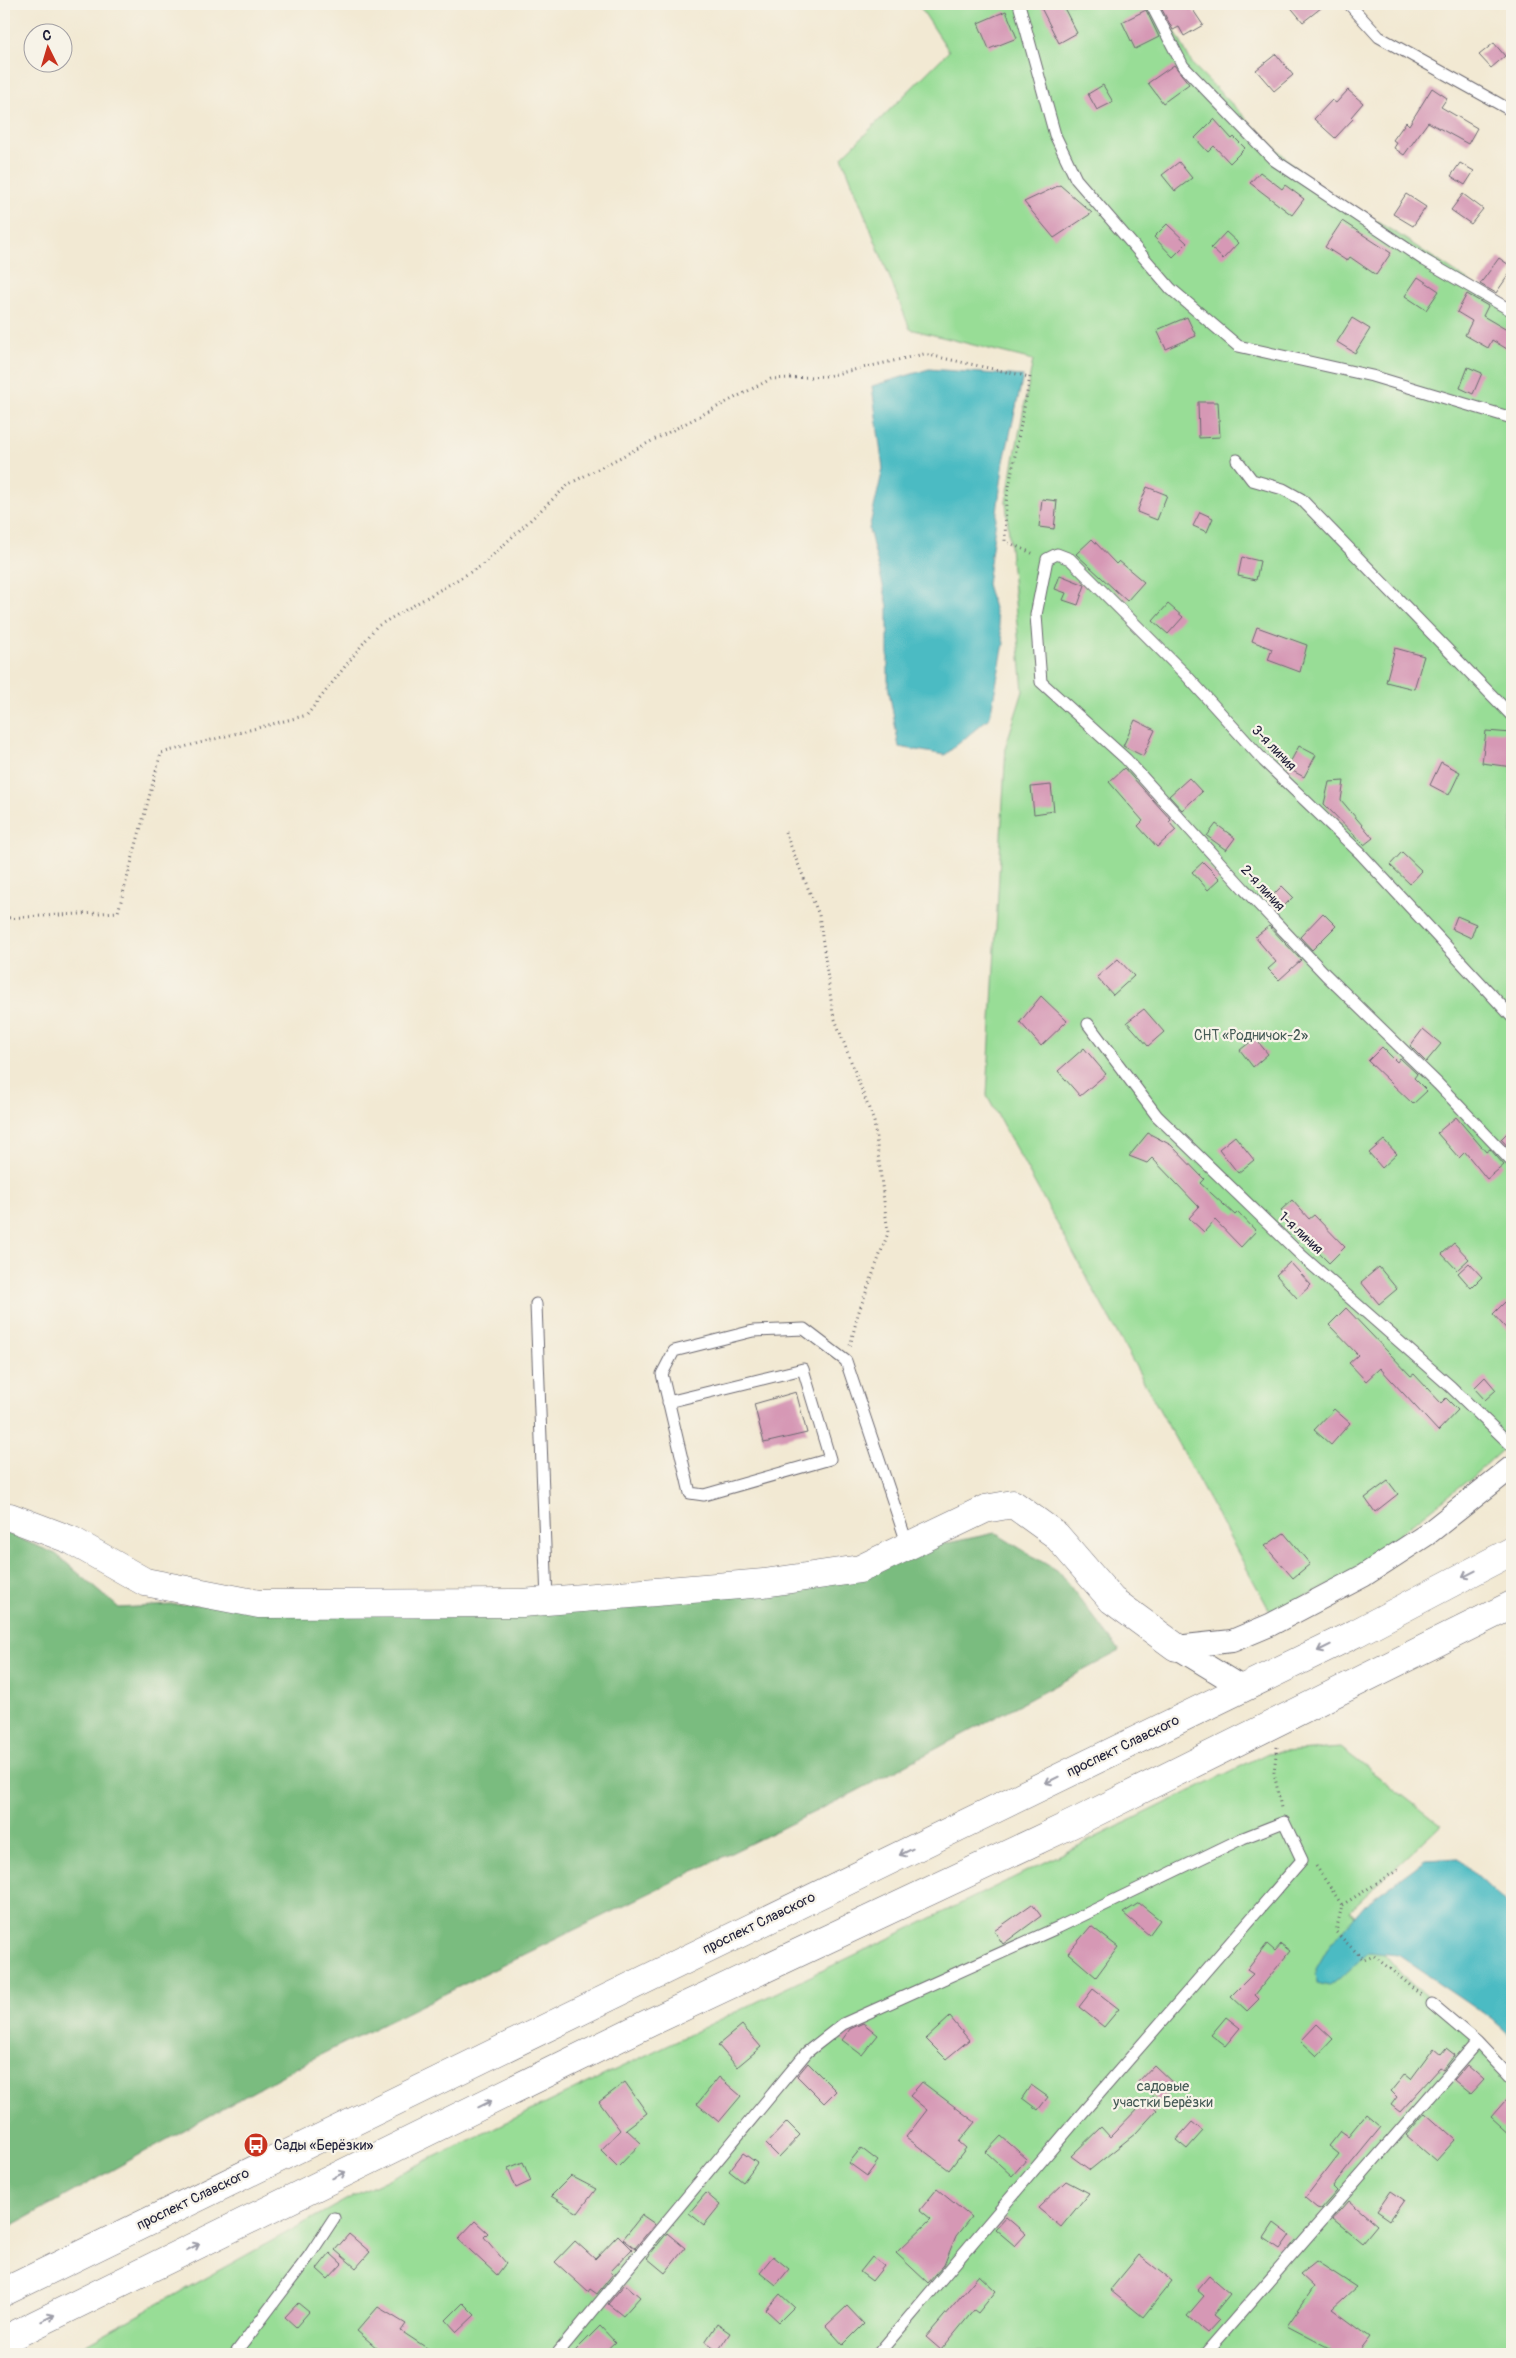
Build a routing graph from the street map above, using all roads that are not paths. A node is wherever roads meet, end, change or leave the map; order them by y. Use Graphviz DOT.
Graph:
graph roads {
  1 [pos="1019,4"];
  2 [pos="1151,4"];
  3 [pos="1348,4"];
  4 [pos="1512,111"];
  5 [pos="1512,310"];
  6 [pos="1512,418"];
  7 [pos="1237,460"];
  8 [pos="1047,559"];
  9 [pos="1512,716"];
  10 [pos="1512,1017"];
  11 [pos="1088,1024"];
  12 [pos="1512,1162"];
  13 [pos="536,1304"];
  14 [pos="668,1402"];
  15 [pos="1512,1446"];
  16 [pos="1512,1467"];
  17 [pos="4,1518"];
  18 [pos="908,1546"];
  19 [pos="1512,1552"];
  20 [pos="547,1601"];
  21 [pos="1512,1605"];
  22 [pos="1176,1647"];
  23 [pos="1243,1688"];
  24 [pos="1432,2004"];
  25 [pos="1477,2042"];
  26 [pos="1512,2079"];
  27 [pos="334,2218"];
  28 [pos="4,2292"];
  29 [pos="4,2340"];
  30 [pos="235,2354"];
  31 [pos="557,2354"];
  32 [pos="878,2354"];
  33 [pos="1205,2354"];
  1 -- 6 [label="lane"];
  2 -- 5 [label="lane"];
  3 -- 4 [label="lane"];
  7 -- 9 [label="lane"];
  8 -- 10 [label="lane, 3-я линия"];
  8 -- 12 [label="lane, 2-я линия"];
  11 -- 15 [label="lane, 1-я линия"];
  13 -- 20 [label="lane"];
  14 -- 14 [label="lane"];
  14 -- 18 [label="lane"];
  16 -- 22 [label="street"];
  17 -- 20 [label="main road"];
  18 -- 20 [label="main road"];
  18 -- 22 [label="main road"];
  19 -- 23 [label="main road, проспект Славского, one-way"];
  29 -- 21 [label="main road, one-way"];
  22 -- 23 [label="street"];
  23 -- 28 [label="main road, проспект Славского, one-way"];
  24 -- 25 [label="lane"];
  25 -- 26 [label="lane"];
  25 -- 33 [label="lane"];
  27 -- 30 [label="lane"];
  31 -- 32 [label="lane"];
}
